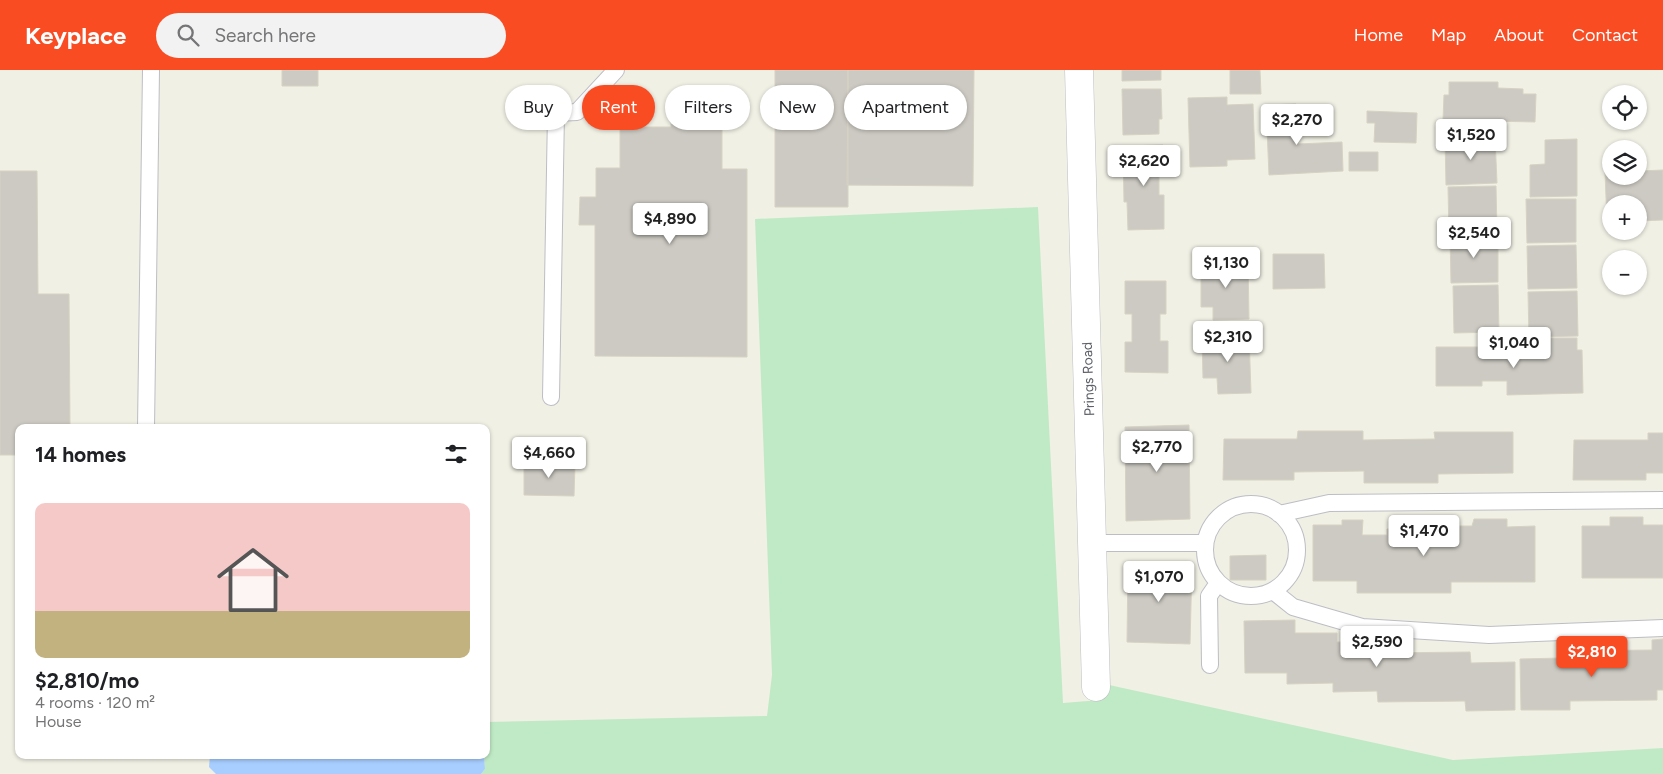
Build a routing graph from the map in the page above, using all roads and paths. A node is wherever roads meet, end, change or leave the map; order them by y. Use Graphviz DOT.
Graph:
graph roads {
  1 [pos="151,70"];
  2 [pos="616,70"];
  3 [pos="1079,70"];
  4 [pos="551,397"];
  5 [pos="146,424"];
  6 [pos="1663,500"];
  7 [pos="1279,514"];
  8 [pos="1092,543"];
  9 [pos="1205,543"];
  10 [pos="1218,583"];
  11 [pos="1273,591"];
  12 [pos="1663,628"];
  13 [pos="1210,665"];
  14 [pos="1096,687"];
  1 -- 5 [label="lane"];
  2 -- 4 [label="lane"];
  3 -- 8 [label="street, Prings Road"];
  6 -- 7 [label="lane"];
  7 -- 9 [label="lane"];
  7 -- 11 [label="lane"];
  8 -- 9 [label="lane"];
  8 -- 14 [label="street, Prings Road"];
  9 -- 10 [label="lane"];
  10 -- 11 [label="lane"];
  10 -- 13 [label="lane"];
  11 -- 12 [label="lane"];
}
